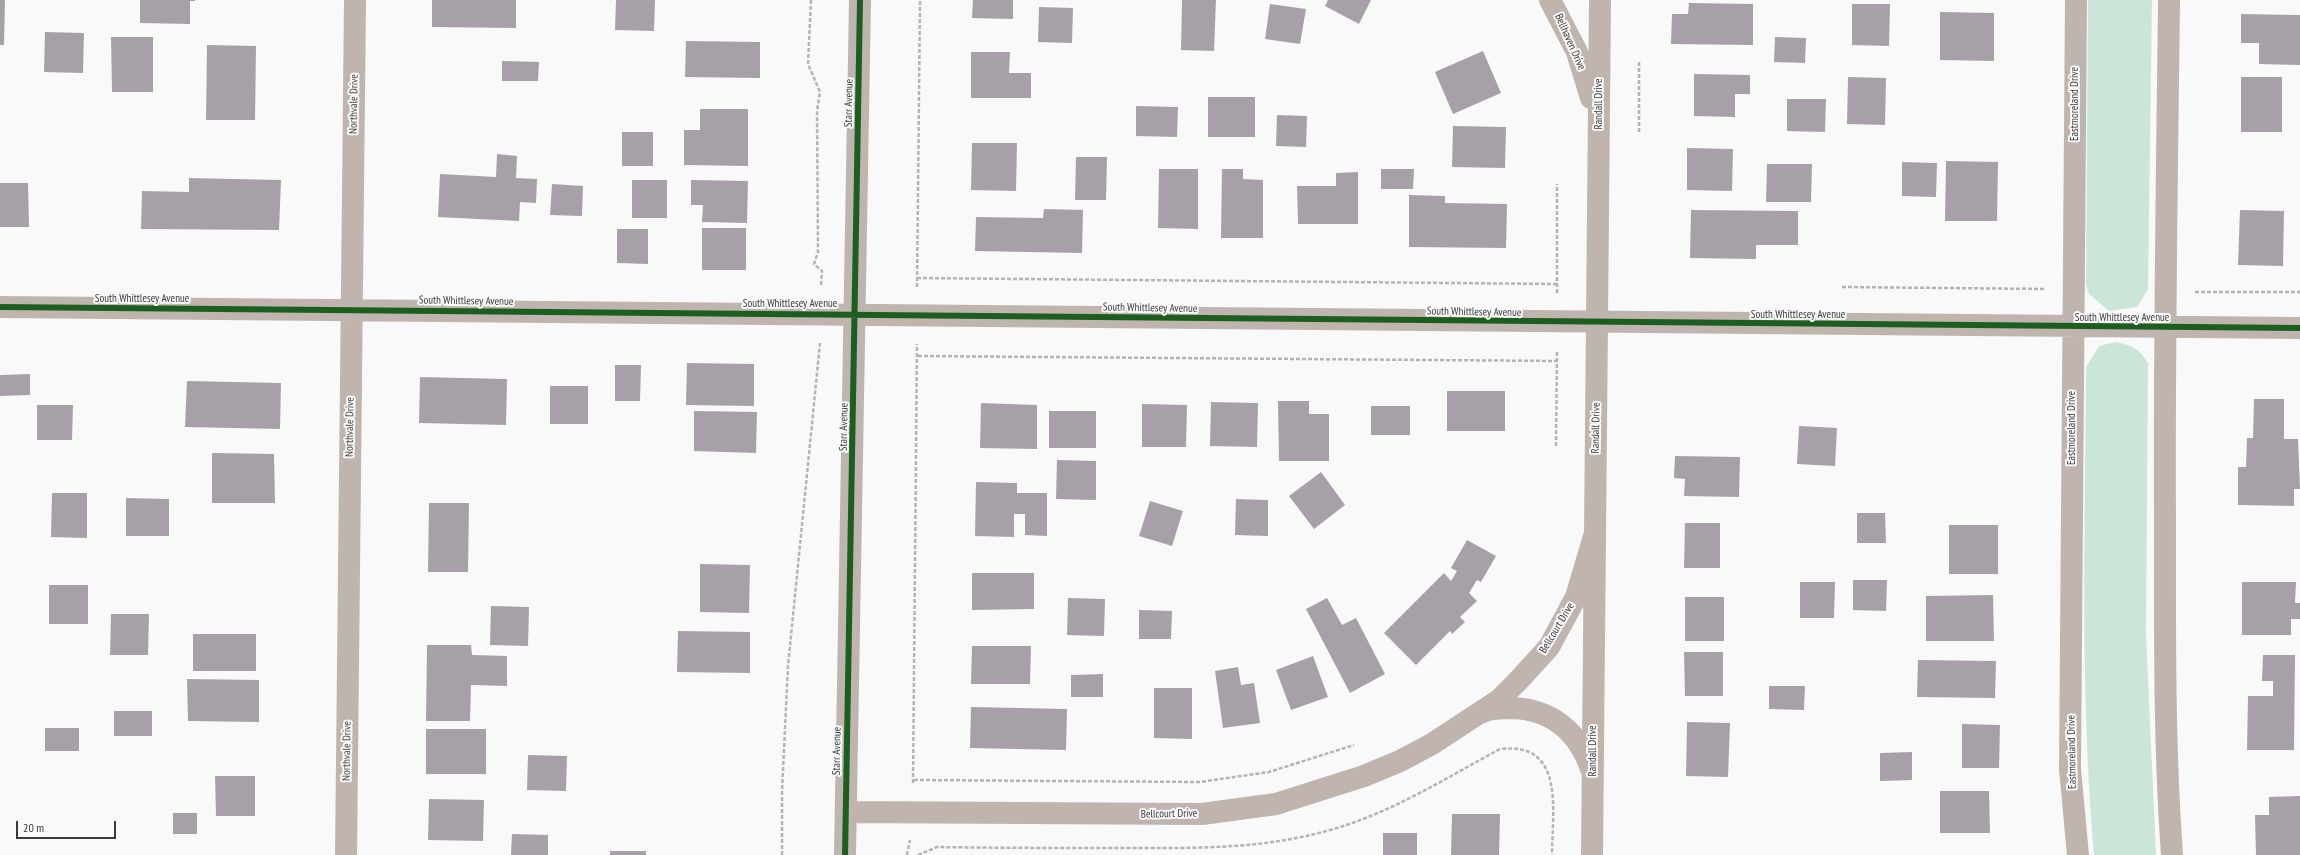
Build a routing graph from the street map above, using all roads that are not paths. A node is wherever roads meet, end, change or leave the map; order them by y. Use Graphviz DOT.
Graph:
graph roads {
  1 [pos="355,0"];
  2 [pos="860,0"];
  3 [pos="1550,0"];
  4 [pos="1600,0"];
  5 [pos="2076,0"];
  6 [pos="2169,0"];
  7 [pos="1598,132"];
  8 [pos="0,307"];
  9 [pos="351,310"];
  10 [pos="856,314"];
  11 [pos="1597,324"];
  12 [pos="2073,328"];
  13 [pos="2164,328"];
  14 [pos="2300,328"];
  15 [pos="1595,534"];
  16 [pos="1472,718"];
  17 [pos="1593,780"];
  18 [pos="846,812"];
  19 [pos="346,855"];
  20 [pos="845,855"];
  21 [pos="1592,855"];
  22 [pos="2078,855"];
  23 [pos="2172,855"];
  1 -- 9 [label="street, Northvale Drive"];
  2 -- 10 [label="street, Starr Avenue"];
  3 -- 7 [label="street, Bellhaven Drive"];
  4 -- 7 [label="street, Randall Drive"];
  5 -- 12 [label="street, Eastmoreland Drive"];
  6 -- 13 [label="street"];
  7 -- 11 [label="street, Randall Drive"];
  8 -- 9 [label="street, South Whittlesey Avenue"];
  9 -- 10 [label="street, South Whittlesey Avenue"];
  9 -- 19 [label="street, Northvale Drive"];
  10 -- 11 [label="street, South Whittlesey Avenue"];
  10 -- 18 [label="street, Starr Avenue"];
  11 -- 12 [label="street, South Whittlesey Avenue"];
  11 -- 15 [label="street, Randall Drive"];
  12 -- 13 [label="street, South Whittlesey Avenue"];
  12 -- 22 [label="street, Eastmoreland Drive"];
  13 -- 14 [label="street, South Whittlesey Avenue"];
  13 -- 23 [label="street"];
  15 -- 16 [label="street, Bellcourt Drive"];
  15 -- 17 [label="street, Randall Drive"];
  16 -- 17 [label="street, Bellcourt Drive"];
  16 -- 18 [label="street, Bellcourt Drive"];
  17 -- 21 [label="street, Randall Drive"];
  18 -- 20 [label="street, Starr Avenue"];
}
